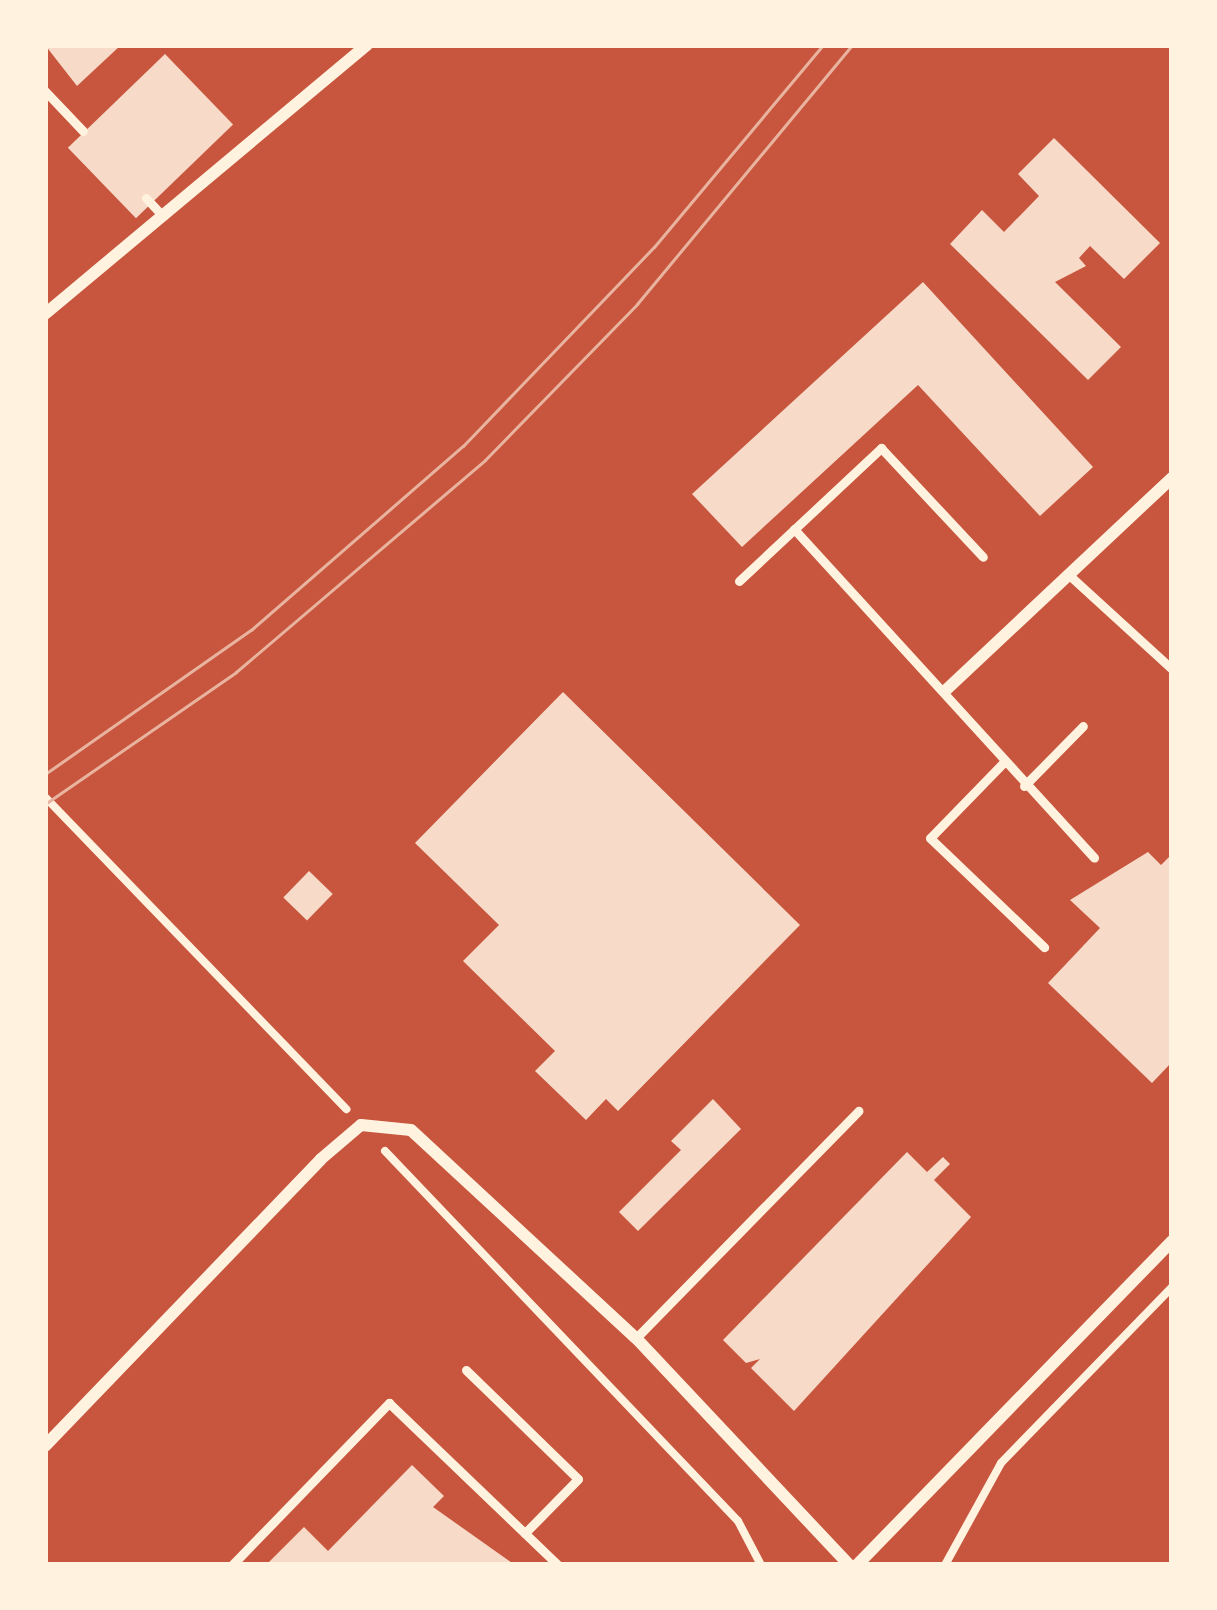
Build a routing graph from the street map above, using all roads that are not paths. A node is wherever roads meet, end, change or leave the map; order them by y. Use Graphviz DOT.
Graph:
graph roads {
  1 [pos="367,45"];
  2 [pos="45,91"];
  3 [pos="83,131"];
  4 [pos="146,198"];
  5 [pos="163,216"];
  6 [pos="45,314"];
  7 [pos="1172,478"];
  8 [pos="794,530"];
  9 [pos="983,557"];
  10 [pos="1069,575"];
  11 [pos="739,580"];
  12 [pos="1172,669"];
  13 [pos="946,690"];
  14 [pos="1083,726"];
  15 [pos="1002,764"];
  16 [pos="1024,786"];
  17 [pos="1094,857"];
  18 [pos="1043,947"];
  19 [pos="858,1111"];
  20 [pos="1172,1241"];
  21 [pos="636,1338"];
  22 [pos="466,1370"];
  23 [pos="45,1446"];
  24 [pos="525,1533"];
  25 [pos="232,1565"];
  26 [pos="558,1565"];
  27 [pos="853,1565"];
  1 -- 5 [label="street"];
  2 -- 3 [label="lane"];
  4 -- 5 [label="lane"];
  5 -- 6 [label="street"];
  7 -- 10 [label="street"];
  8 -- 9 [label="lane"];
  8 -- 11 [label="lane"];
  8 -- 13 [label="lane"];
  10 -- 12 [label="lane"];
  10 -- 13 [label="street"];
  13 -- 15 [label="lane"];
  14 -- 16 [label="lane"];
  15 -- 16 [label="lane"];
  15 -- 18 [label="lane"];
  16 -- 17 [label="lane"];
  19 -- 21 [label="lane"];
  20 -- 27 [label="street"];
  21 -- 23 [label="street"];
  21 -- 27 [label="street"];
  22 -- 24 [label="lane"];
  24 -- 25 [label="lane"];
  24 -- 26 [label="lane"];
}
